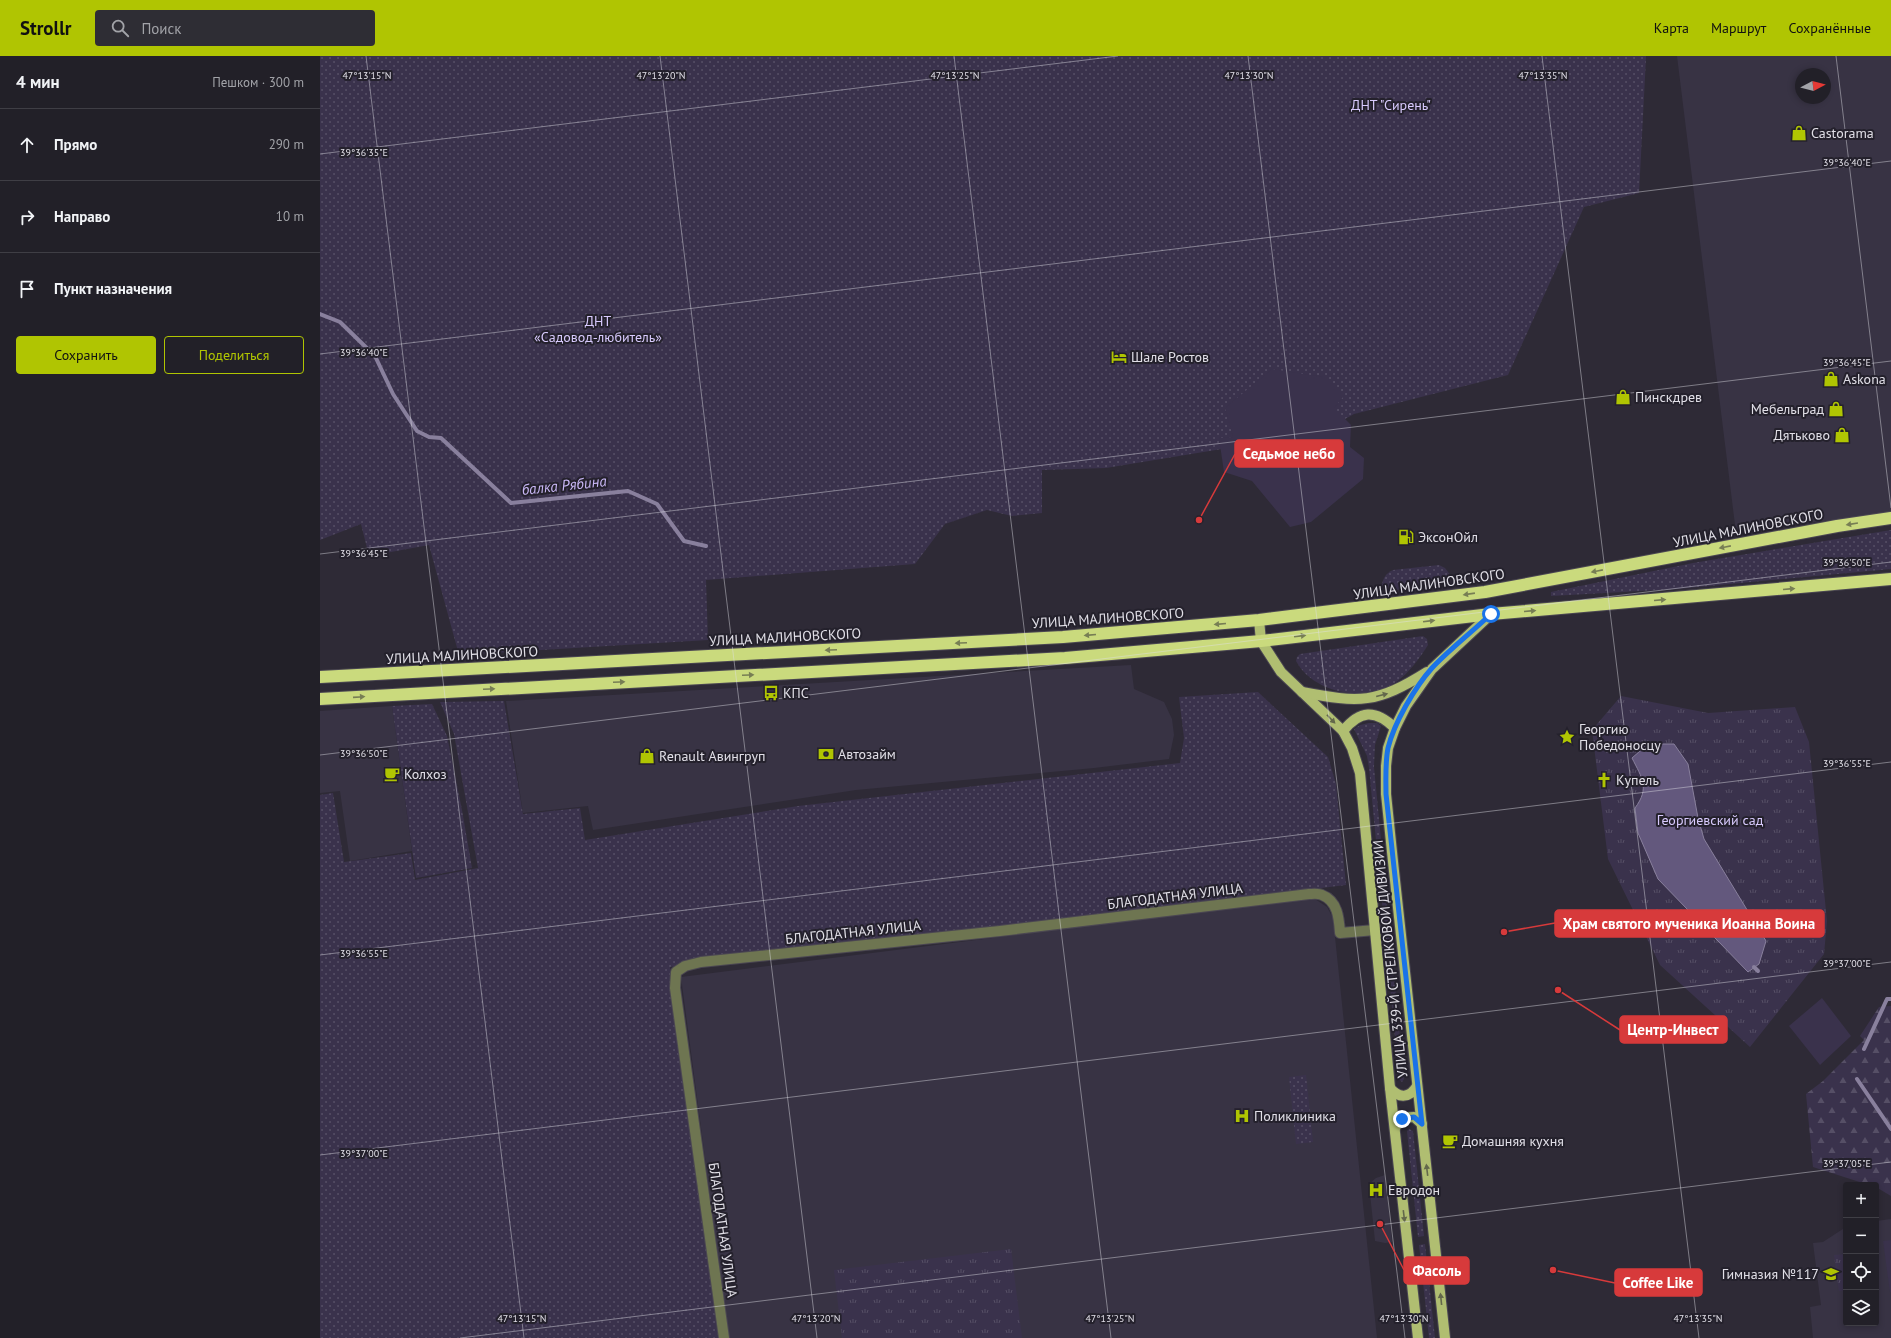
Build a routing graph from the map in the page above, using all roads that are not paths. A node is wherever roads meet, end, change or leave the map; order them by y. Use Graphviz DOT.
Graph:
graph roads {
  1 [pos="1891,518"];
  2 [pos="1891,579"];
  3 [pos="1491,614"];
  4 [pos="1259,620"];
  5 [pos="1261,641"];
  6 [pos="1432,668"];
  7 [pos="320,676"];
  8 [pos="1302,692"];
  9 [pos="320,699"];
  10 [pos="1395,728"];
  11 [pos="1342,731"];
  12 [pos="1375,930"];
  13 [pos="1417,1086"];
  14 [pos="1390,1088"];
  15 [pos="1422,1124"];
  16 [pos="1395,1128"];
  17 [pos="724,1338"];
  18 [pos="1418,1338"];
  19 [pos="1446,1338"];
  1 -- 4 [label="highway, УЛИЦА МАЛИНОВСКОГО, one-way"];
  3 -- 2 [label="highway, one-way"];
  5 -- 3 [label="highway, one-way"];
  3 -- 6 [label="main road, УЛИЦА 339-Й СТРЕЛКОВОЙ ДИВИЗИИ"];
  4 -- 5 [label="main road, УЛИЦА 339-Й СТРЕЛКОВОЙ ДИВИЗИИ"];
  4 -- 7 [label="highway, УЛИЦА МАЛИНОВСКОГО, one-way"];
  5 -- 8 [label="main road, УЛИЦА 339-Й СТРЕЛКОВОЙ ДИВИЗИИ"];
  9 -- 5 [label="highway, one-way"];
  8 -- 6 [label="main road, one-way"];
  6 -- 10 [label="main road, УЛИЦА 339-Й СТРЕЛКОВОЙ ДИВИЗИИ"];
  8 -- 11 [label="main road, УЛИЦА 339-Й СТРЕЛКОВОЙ ДИВИЗИИ, one-way"];
  10 -- 11 [label="main road"];
  10 -- 13 [label="main road, УЛИЦА 339-Й СТРЕЛКОВОЙ ДИВИЗИИ"];
  11 -- 12 [label="main road, УЛИЦА 339-Й СТРЕЛКОВОЙ ДИВИЗИИ"];
  12 -- 14 [label="main road, УЛИЦА 339-Й СТРЕЛКОВОЙ ДИВИЗИИ"];
  12 -- 17 [label="street, БЛАГОДАТНАЯ УЛИЦА"];
  13 -- 14 [label="main road"];
  13 -- 15 [label="main road, УЛИЦА 339-Й СТРЕЛКОВОЙ ДИВИЗИИ"];
  14 -- 16 [label="main road, УЛИЦА 339-Й СТРЕЛКОВОЙ ДИВИЗИИ"];
  15 -- 16 [label="main road"];
  19 -- 15 [label="main road, УЛИЦА 339-Й СТРЕЛКОВОЙ ДИВИЗИИ, one-way"];
  16 -- 18 [label="main road, УЛИЦА 339-Й СТРЕЛКОВОЙ ДИВИЗИИ, one-way"];
}
